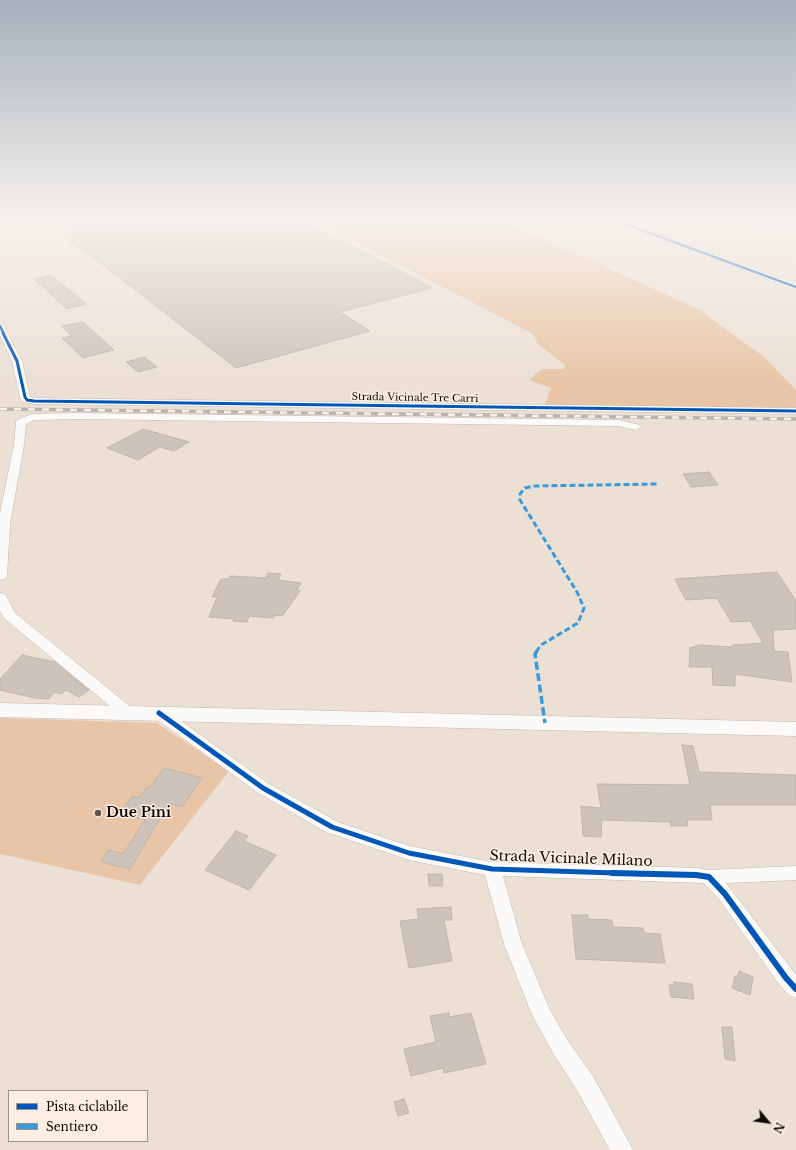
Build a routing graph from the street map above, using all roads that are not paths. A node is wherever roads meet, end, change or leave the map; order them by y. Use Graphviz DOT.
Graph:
graph roads {
  1 [pos="763,275"];
  2 [pos="796,287"];
  3 [pos="0,326"];
  4 [pos="4,342"];
  5 [pos="796,411"];
  6 [pos="636,427"];
  7 [pos="2,526"];
  8 [pos="0,576"];
  9 [pos="0,597"];
  10 [pos="0,710"];
  11 [pos="127,712"];
  12 [pos="159,713"];
  13 [pos="796,729"];
  14 [pos="492,869"];
  15 [pos="796,873"];
  16 [pos="709,877"];
  17 [pos="796,989"];
  18 [pos="622,1150"];
  1 -- 2 [label="street"];
  3 -- 4 [label="street"];
  4 -- 5 [label="street, Strada Vicinale Tre Carri"];
  6 -- 7 [label="street"];
  7 -- 8 [label="street"];
  9 -- 11 [label="street"];
  10 -- 11 [label="main road"];
  11 -- 12 [label="main road"];
  12 -- 13 [label="main road"];
  12 -- 14 [label="street, Strada Vicinale Milano"];
  14 -- 16 [label="street, Strada Vicinale Milano"];
  14 -- 18 [label="street"];
  15 -- 16 [label="street, Strada Vicinale Milano"];
  16 -- 17 [label="street"];
}
